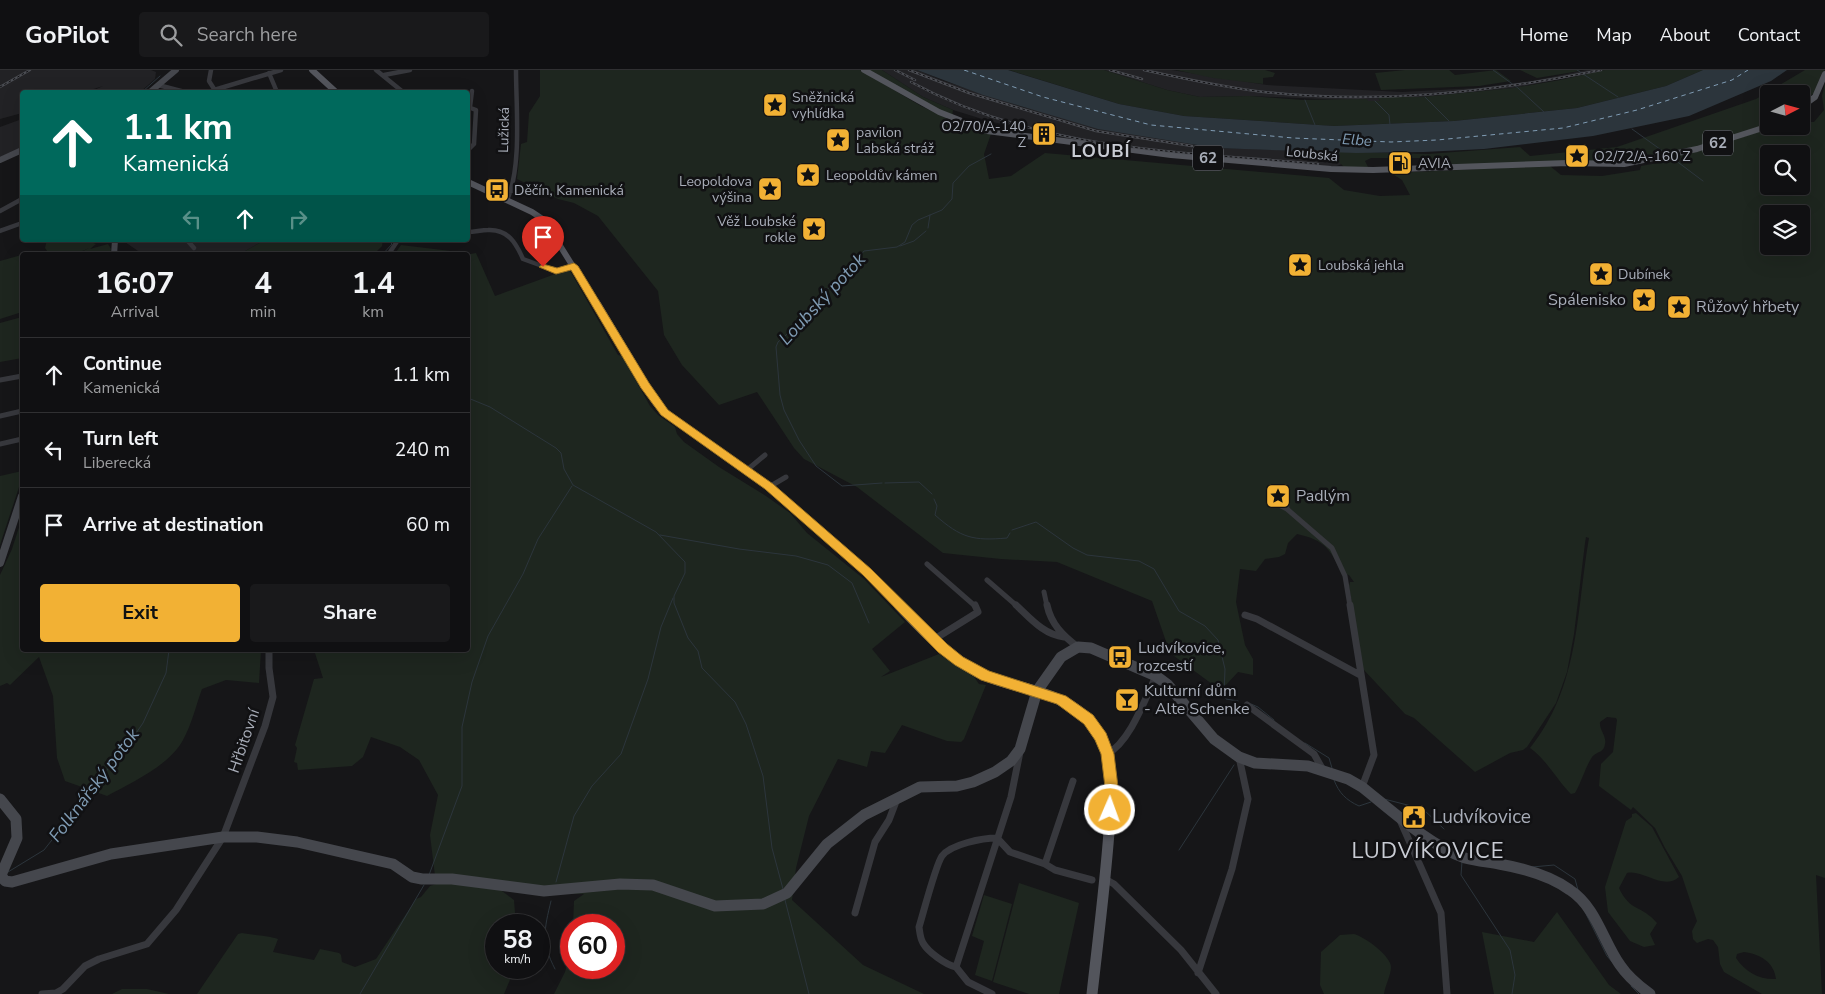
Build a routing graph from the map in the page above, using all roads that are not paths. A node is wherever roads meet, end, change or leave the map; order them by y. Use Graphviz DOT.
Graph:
graph roads {
  1 [pos="176,70"];
  2 [pos="210,70"];
  3 [pos="281,70"];
  4 [pos="313,70"];
  5 [pos="376,70"];
  6 [pos="410,70"];
  7 [pos="516,70"];
  8 [pos="864,70"];
  9 [pos="269,73"];
  10 [pos="1825,74"];
  11 [pos="384,75"];
  12 [pos="158,85"];
  13 [pos="152,90"];
  14 [pos="181,90"];
  15 [pos="214,90"];
  16 [pos="218,90"];
  17 [pos="276,90"];
  18 [pos="334,90"];
  19 [pos="401,90"];
  20 [pos="472,91"];
  21 [pos="470,102"];
  22 [pos="1810,102"];
  23 [pos="470,107"];
  24 [pos="1760,129"];
  25 [pos="470,148"];
  26 [pos="20,151"];
  27 [pos="0,160"];
  28 [pos="470,183"];
  29 [pos="512,191"];
  30 [pos="490,192"];
  31 [pos="20,200"];
  32 [pos="506,200"];
  33 [pos="0,211"];
  34 [pos="20,224"];
  35 [pos="1,229"];
  36 [pos="470,232"];
  37 [pos="189,242"];
  38 [pos="194,248"];
  39 [pos="574,266"];
  40 [pos="20,376"];
  41 [pos="0,380"];
  42 [pos="20,411"];
  43 [pos="0,416"];
  44 [pos="20,439"];
  45 [pos="0,444"];
  46 [pos="765,455"];
  47 [pos="747,470"];
  48 [pos="786,477"];
  49 [pos="769,486"];
  50 [pos="20,502"];
  51 [pos="1287,509"];
  52 [pos="0,563"];
  53 [pos="927,564"];
  54 [pos="987,580"];
  55 [pos="1044,592"];
  56 [pos="1245,615"];
  57 [pos="1064,637"];
  58 [pos="933,640"];
  59 [pos="1078,647"];
  60 [pos="269,652"];
  61 [pos="1360,675"];
  62 [pos="1156,676"];
  63 [pos="1037,691"];
  64 [pos="1247,705"];
  65 [pos="1020,749"];
  66 [pos="1107,754"];
  67 [pos="1239,758"];
  68 [pos="1323,770"];
  69 [pos="1073,782"];
  70 [pos="1362,787"];
  71 [pos="898,797"];
  72 [pos="0,799"];
  73 [pos="1399,816"];
  74 [pos="223,837"];
  75 [pos="997,838"];
  76 [pos="1045,864"];
  77 [pos="1105,879"];
  78 [pos="1092,880"];
  79 [pos="855,912"];
  80 [pos="956,967"];
  81 [pos="1198,973"];
  82 [pos="42,994"];
  83 [pos="992,994"];
  84 [pos="1092,994"];
  85 [pos="1216,994"];
  86 [pos="1446,994"];
  87 [pos="1650,994"];
  1 -- 12 [label="street"];
  2 -- 15 [label="street"];
  3 -- 9 [label="street"];
  4 -- 18 [label="main road"];
  5 -- 11 [label="street"];
  6 -- 11 [label="street"];
  7 -- 29 [label="street, Lužická"];
  8 -- 24 [label="main road, Loubská / 62"];
  9 -- 16 [label="street"];
  9 -- 17 [label="street"];
  10 -- 22 [label="main road"];
  11 -- 19 [label="street"];
  12 -- 13 [label="street"];
  12 -- 14 [label="street"];
  20 -- 21 [label="street"];
  23 -- 25 [label="street"];
  26 -- 27 [label="street"];
  28 -- 30 [label="main road"];
  29 -- 30 [label="street"];
  29 -- 32 [label="street, Lužická"];
  30 -- 32 [label="main road"];
  31 -- 33 [label="street"];
  32 -- 39 [label="main road"];
  34 -- 35 [label="street"];
  36 -- 39 [label="street"];
  37 -- 38 [label="street"];
  39 -- 47 [label="main road"];
  40 -- 41 [label="street"];
  42 -- 43 [label="street"];
  44 -- 45 [label="street"];
  46 -- 47 [label="street"];
  47 -- 49 [label="main road"];
  48 -- 49 [label="street"];
  49 -- 58 [label="main road"];
  50 -- 52 [label="street"];
  51 -- 61 [label="street"];
  53 -- 58 [label="street"];
  54 -- 57 [label="street"];
  55 -- 57 [label="street"];
  56 -- 61 [label="street"];
  57 -- 59 [label="street"];
  58 -- 63 [label="main road"];
  59 -- 62 [label="street"];
  59 -- 63 [label="street"];
  60 -- 74 [label="street, Hřbitovní"];
  61 -- 70 [label="street"];
  62 -- 66 [label="street"];
  62 -- 67 [label="street"];
  63 -- 65 [label="street"];
  63 -- 66 [label="main road"];
  64 -- 68 [label="street"];
  65 -- 71 [label="street"];
  65 -- 75 [label="street"];
  66 -- 77 [label="main road"];
  67 -- 68 [label="street"];
  67 -- 81 [label="street"];
  68 -- 70 [label="street"];
  69 -- 76 [label="street"];
  70 -- 73 [label="street"];
  71 -- 74 [label="street"];
  71 -- 79 [label="street"];
  72 -- 74 [label="street"];
  73 -- 86 [label="street"];
  73 -- 87 [label="street"];
  74 -- 82 [label="street, Hřbitovní"];
  75 -- 76 [label="street"];
  75 -- 80 [label="street"];
  75 -- 80 [label="street"];
  76 -- 78 [label="street"];
  77 -- 81 [label="street"];
  77 -- 84 [label="main road"];
  80 -- 83 [label="street"];
  81 -- 85 [label="street"];
}
